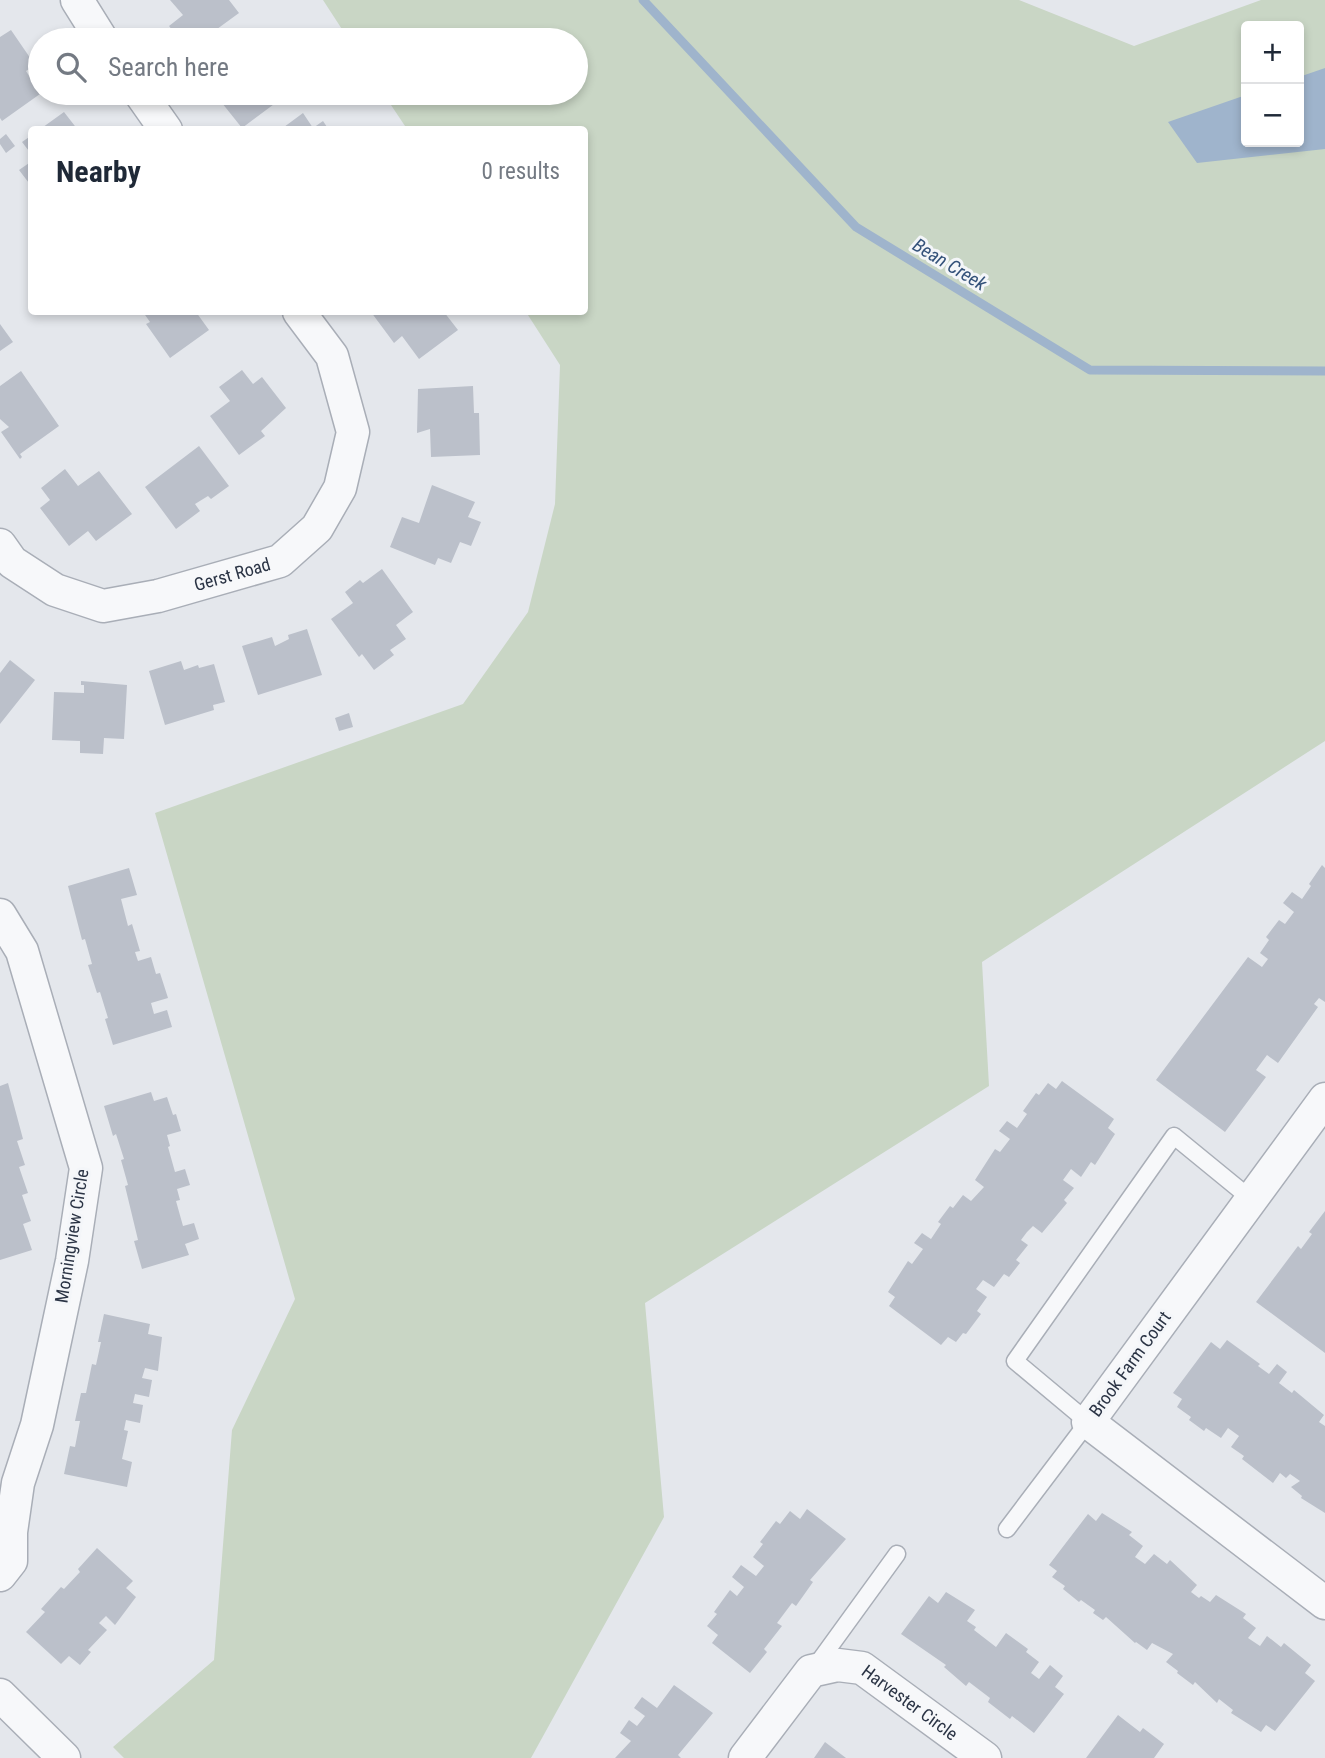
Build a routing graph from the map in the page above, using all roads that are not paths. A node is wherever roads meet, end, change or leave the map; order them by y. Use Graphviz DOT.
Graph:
graph roads {
  1 [pos="78,0"];
  2 [pos="95,28"];
  3 [pos="148,105"];
  4 [pos="163,126"];
  5 [pos="301,315"];
  6 [pos="0,545"];
  7 [pos="0,915"];
  8 [pos="1325,1099"];
  9 [pos="1251,1199"];
  10 [pos="1088,1422"];
  11 [pos="9,1481"];
  12 [pos="1007,1530"];
  13 [pos="6,1535"];
  14 [pos="897,1554"];
  15 [pos="0,1575"];
  16 [pos="1325,1603"];
  17 [pos="811,1671"];
  18 [pos="0,1695"];
  19 [pos="64,1758"];
  20 [pos="745,1758"];
  21 [pos="985,1758"];
  1 -- 2 [label="street"];
  3 -- 4 [label="street"];
  5 -- 6 [label="street, Gerst Road"];
  7 -- 11 [label="street, Morningview Circle"];
  8 -- 9 [label="street, Brook Farm Court"];
  9 -- 10 [label="street, Brook Farm Court"];
  9 -- 10 [label="lane"];
  10 -- 12 [label="lane"];
  10 -- 16 [label="street, Brook Farm Court"];
  11 -- 13 [label="street, Morningview Circle"];
  13 -- 15 [label="street, Morningview Circle"];
  14 -- 17 [label="lane"];
  17 -- 20 [label="street"];
  17 -- 21 [label="street, Harvester Circle"];
  18 -- 19 [label="street"];
}
